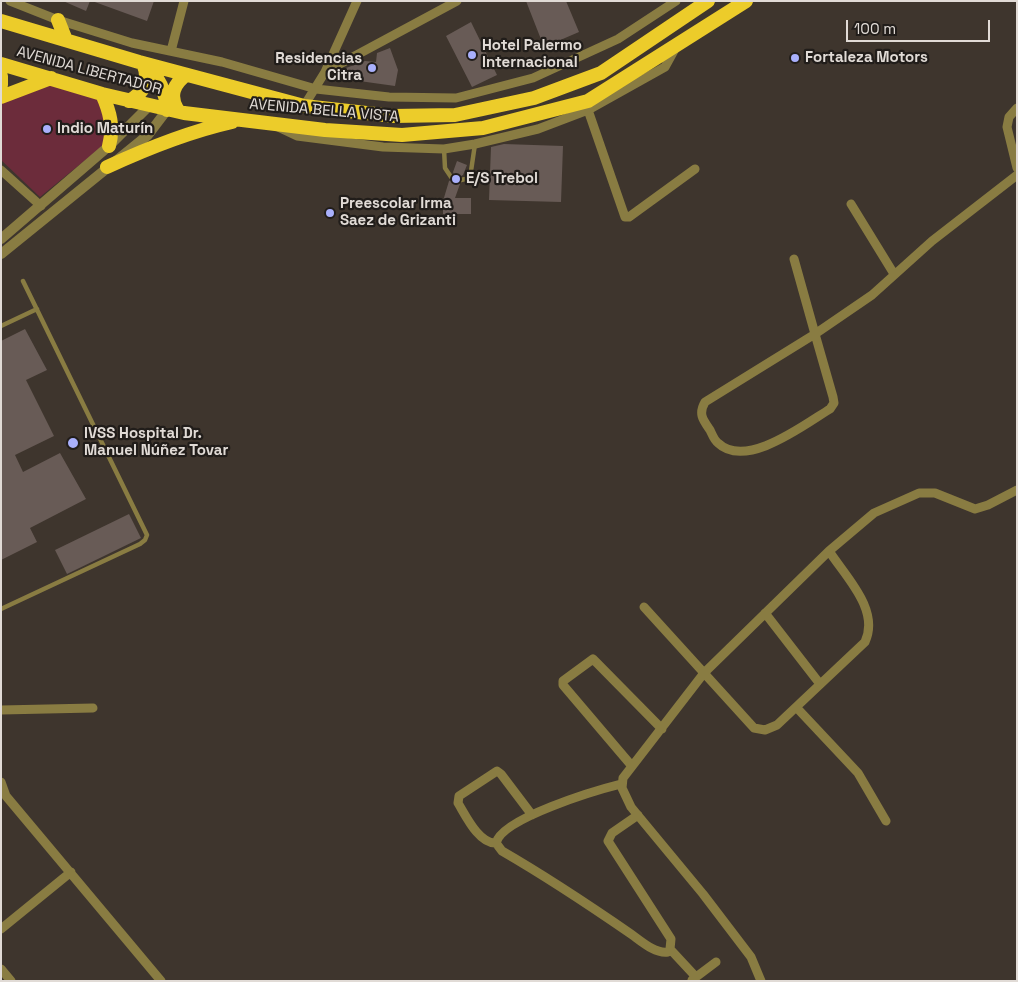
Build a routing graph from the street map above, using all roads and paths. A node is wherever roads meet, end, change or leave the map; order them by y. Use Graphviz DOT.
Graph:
graph roads {
  1 [pos="10,1"];
  2 [pos="184,1"];
  3 [pos="357,1"];
  4 [pos="456,1"];
  5 [pos="676,1"];
  6 [pos="708,1"];
  7 [pos="746,1"];
  8 [pos="58,20"];
  9 [pos="1,21"];
  10 [pos="66,40"];
  11 [pos="676,47"];
  12 [pos="172,51"];
  13 [pos="143,63"];
  14 [pos="1,64"];
  15 [pos="325,72"];
  16 [pos="180,73"];
  17 [pos="1,76"];
  18 [pos="51,78"];
  19 [pos="1,85"];
  20 [pos="316,89"];
  21 [pos="164,91"];
  22 [pos="102,94"];
  23 [pos="1,97"];
  24 [pos="129,101"];
  25 [pos="149,106"];
  26 [pos="304,106"];
  27 [pos="1017,108"];
  28 [pos="588,110"];
  29 [pos="173,111"];
  30 [pos="242,119"];
  31 [pos="267,122"];
  32 [pos="475,144"];
  33 [pos="109,146"];
  34 [pos="444,148"];
  35 [pos="107,168"];
  36 [pos="1017,168"];
  37 [pos="695,169"];
  38 [pos="1,170"];
  39 [pos="1017,174"];
  40 [pos="451,177"];
  41 [pos="461,180"];
  42 [pos="851,204"];
  43 [pos="40,206"];
  44 [pos="1,239"];
  45 [pos="1,254"];
  46 [pos="794,259"];
  47 [pos="894,274"];
  48 [pos="23,281"];
  49 [pos="37,310"];
  50 [pos="1,326"];
  51 [pos="815,334"];
  52 [pos="1017,490"];
  53 [pos="829,551"];
  54 [pos="644,607"];
  55 [pos="1,609"];
  56 [pos="765,613"];
  57 [pos="704,673"];
  58 [pos="820,684"];
  59 [pos="796,707"];
  60 [pos="92,708"];
  61 [pos="1,710"];
  62 [pos="662,729"];
  63 [pos="631,765"];
  64 [pos="1,782"];
  65 [pos="621,784"];
  66 [pos="4,798"];
  67 [pos="532,815"];
  68 [pos="638,815"];
  69 [pos="886,821"];
  70 [pos="496,843"];
  71 [pos="71,872"];
  72 [pos="1,929"];
  73 [pos="670,949"];
  74 [pos="716,962"];
  75 [pos="1,969"];
  76 [pos="694,979"];
  77 [pos="11,981"];
  78 [pos="161,981"];
  79 [pos="762,981"];
  1 -- 8 [label="street"];
  2 -- 12 [label="street"];
  3 -- 15 [label="street"];
  4 -- 15 [label="street"];
  5 -- 20 [label="street"];
  6 -- 26 [label="highway, AVENIDA BELLA VISTA"];
  7 -- 11 [label="highway, AVENIDA BELLA VISTA"];
  8 -- 10 [label="highway"];
  8 -- 12 [label="street"];
  9 -- 10 [label="highway, AVENIDA LIBERTADOR"];
  10 -- 13 [label="highway, AVENIDA LIBERTADOR"];
  11 -- 28 [label="street"];
  11 -- 31 [label="highway, AVENIDA BELLA VISTA"];
  12 -- 20 [label="street"];
  13 -- 16 [label="highway, AVENIDA LIBERTADOR"];
  13 -- 21 [label="highway"];
  13 -- 24 [label="highway"];
  14 -- 18 [label="highway, AVENIDA LIBERTADOR"];
  15 -- 20 [label="street"];
  16 -- 21 [label="highway"];
  16 -- 26 [label="highway, AVENIDA BELLA VISTA"];
  16 -- 29 [label="highway"];
  17 -- 19 [label="highway"];
  18 -- 22 [label="highway, AVENIDA LIBERTADOR"];
  18 -- 23 [label="highway"];
  20 -- 26 [label="street"];
  21 -- 25 [label="highway"];
  21 -- 29 [label="highway"];
  22 -- 24 [label="highway, AVENIDA LIBERTADOR"];
  22 -- 33 [label="highway"];
  24 -- 25 [label="highway, AVENIDA LIBERTADOR"];
  25 -- 29 [label="highway, AVENIDA LIBERTADOR"];
  25 -- 33 [label="street"];
  27 -- 36 [label="street"];
  28 -- 32 [label="street"];
  28 -- 37 [label="street"];
  29 -- 30 [label="highway, AVENIDA BELLA VISTA"];
  29 -- 35 [label="street"];
  30 -- 31 [label="highway, AVENIDA BELLA VISTA"];
  30 -- 35 [label="highway"];
  31 -- 34 [label="street"];
  32 -- 34 [label="street"];
  32 -- 41 [label="lane"];
  33 -- 43 [label="street"];
  34 -- 40 [label="lane"];
  35 -- 45 [label="street"];
  38 -- 43 [label="street"];
  39 -- 47 [label="street"];
  42 -- 47 [label="street"];
  43 -- 44 [label="street"];
  46 -- 51 [label="street"];
  47 -- 51 [label="street"];
  48 -- 49 [label="lane"];
  49 -- 50 [label="lane"];
  49 -- 55 [label="lane"];
  51 -- 51 [label="street"];
  52 -- 53 [label="street"];
  53 -- 56 [label="street"];
  53 -- 58 [label="street"];
  54 -- 57 [label="street"];
  56 -- 57 [label="street"];
  56 -- 58 [label="street"];
  57 -- 59 [label="street"];
  57 -- 62 [label="street"];
  58 -- 59 [label="street"];
  59 -- 69 [label="street"];
  60 -- 61 [label="street"];
  62 -- 63 [label="street"];
  62 -- 63 [label="street"];
  63 -- 65 [label="street"];
  64 -- 66 [label="street"];
  65 -- 67 [label="street"];
  65 -- 68 [label="street"];
  66 -- 71 [label="street"];
  67 -- 70 [label="street"];
  67 -- 70 [label="street"];
  68 -- 73 [label="street"];
  68 -- 79 [label="street"];
  70 -- 73 [label="street"];
  71 -- 72 [label="street"];
  71 -- 78 [label="street"];
  73 -- 76 [label="street"];
  74 -- 76 [label="street"];
  75 -- 77 [label="street"];
}
